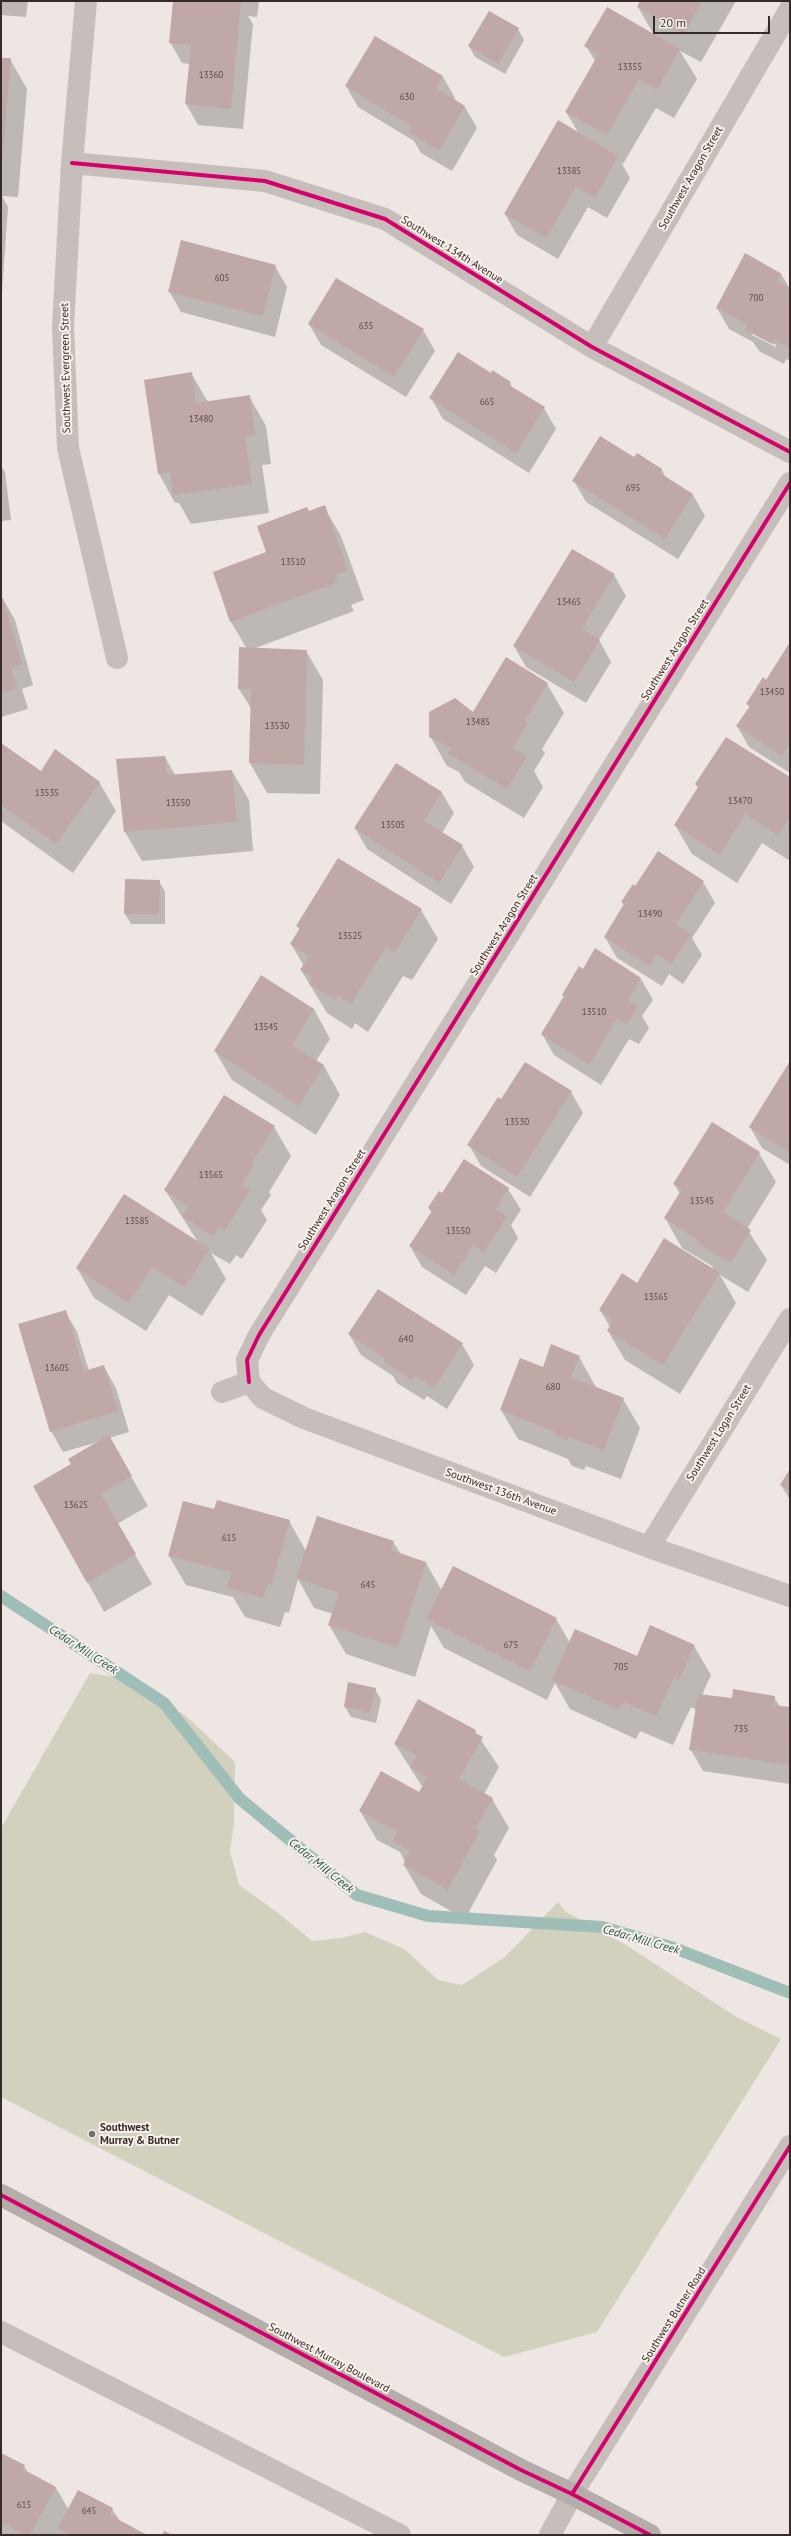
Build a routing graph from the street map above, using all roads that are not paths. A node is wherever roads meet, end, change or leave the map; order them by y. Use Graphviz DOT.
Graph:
graph roads {
  1 [pos="86,1"];
  2 [pos="790,9"];
  3 [pos="72,163"];
  4 [pos="592,347"];
  5 [pos="790,452"];
  6 [pos="790,483"];
  7 [pos="117,658"];
  8 [pos="790,1319"];
  9 [pos="249,1382"];
  10 [pos="222,1392"];
  11 [pos="649,1547"];
  12 [pos="790,1596"];
  13 [pos="790,2146"];
  14 [pos="1,2196"];
  15 [pos="1,2332"];
  16 [pos="572,2494"];
  17 [pos="400,2535"];
  18 [pos="550,2535"];
  19 [pos="650,2535"];
  1 -- 3 [label="street, Southwest Evergreen Street"];
  2 -- 4 [label="street, Southwest Aragon Street"];
  3 -- 4 [label="street, Southwest 134th Avenue"];
  3 -- 7 [label="street, Southwest Evergreen Street"];
  4 -- 5 [label="street, Southwest 134th Avenue"];
  6 -- 9 [label="street, Southwest Aragon Street"];
  8 -- 11 [label="street, Southwest Logan Street"];
  9 -- 10 [label="street"];
  9 -- 11 [label="street, Southwest 136th Avenue"];
  11 -- 12 [label="street, Southwest 136th Avenue"];
  13 -- 16 [label="street, Southwest Butner Road"];
  14 -- 16 [label="main road, Southwest Murray Boulevard"];
  15 -- 17 [label="street"];
  16 -- 18 [label="street, Southwest Butner Road"];
  16 -- 19 [label="main road, Southwest Murray Boulevard"];
}
